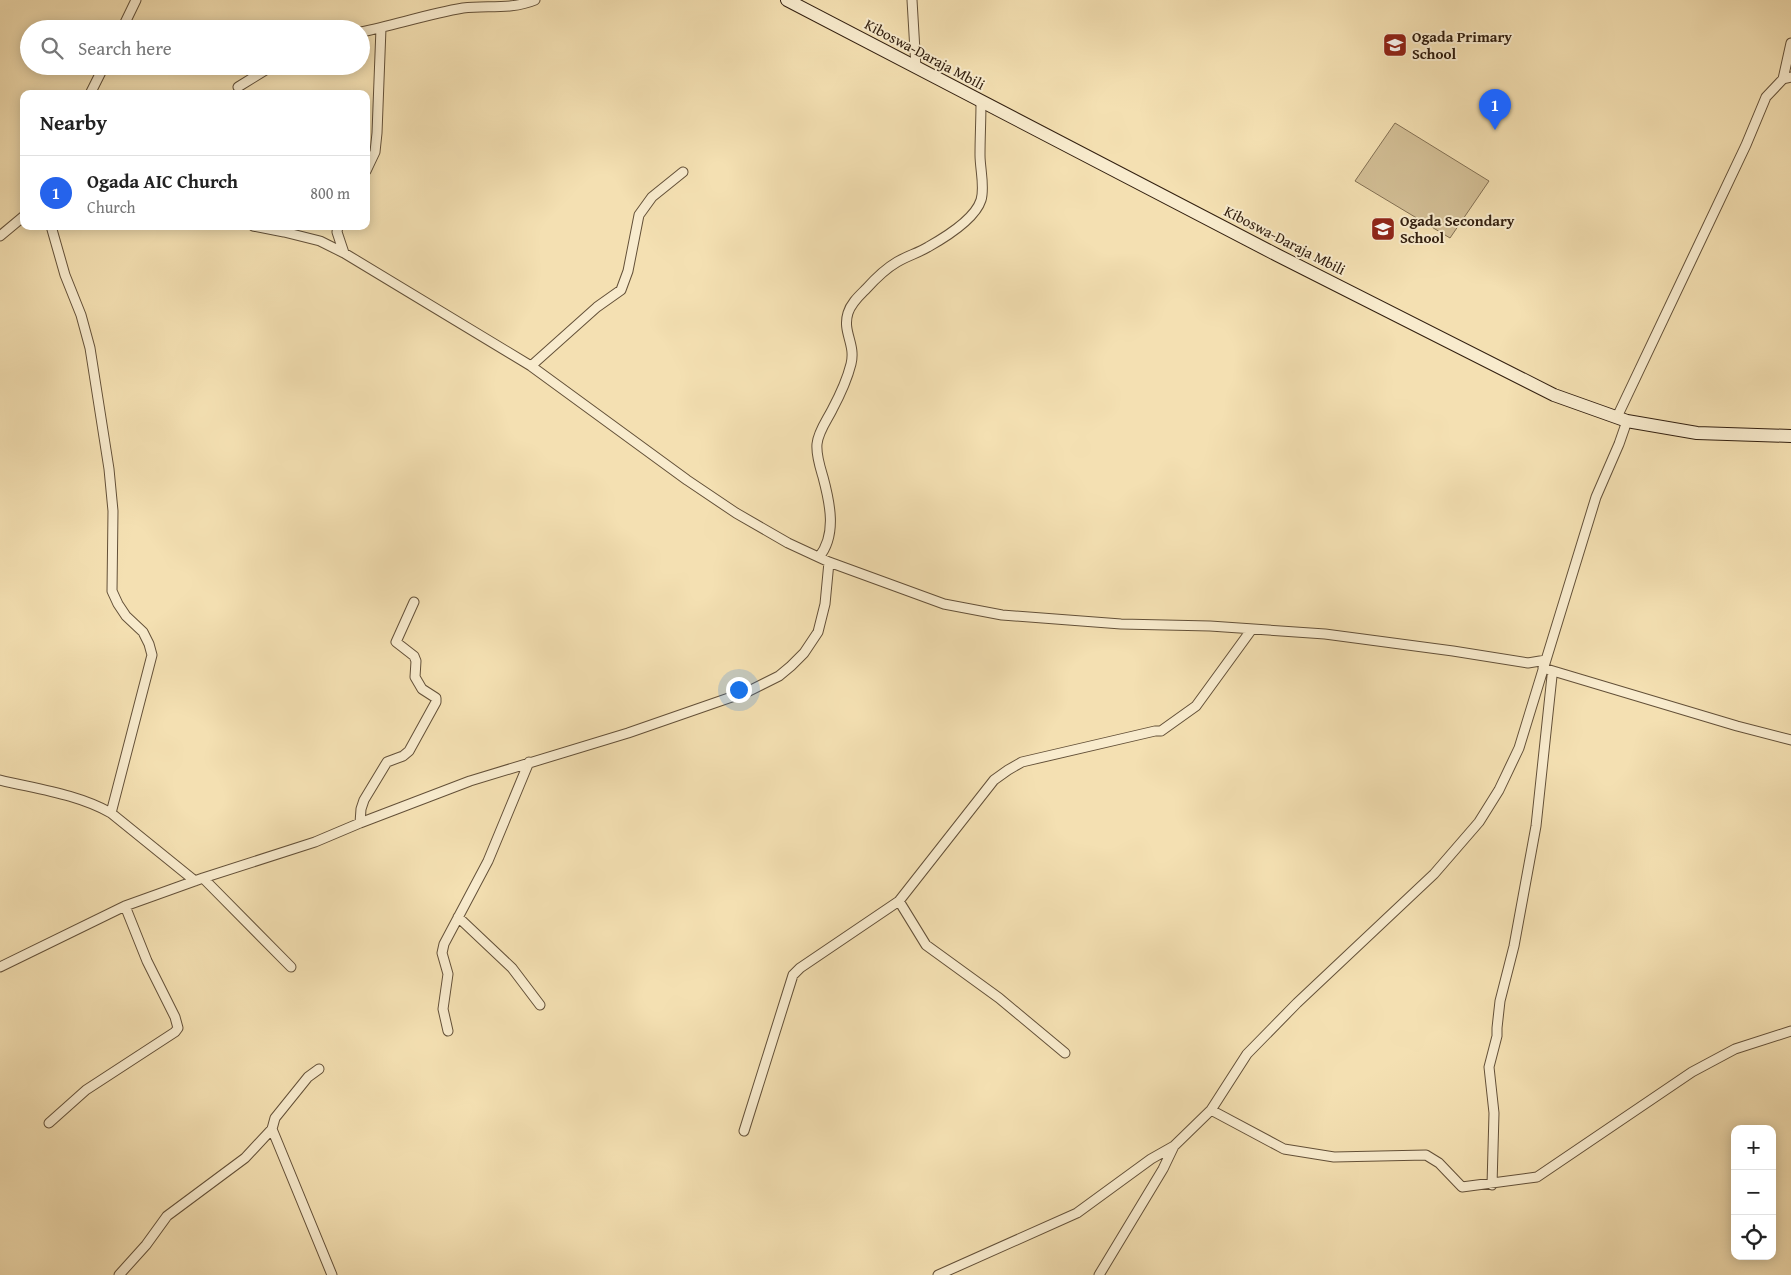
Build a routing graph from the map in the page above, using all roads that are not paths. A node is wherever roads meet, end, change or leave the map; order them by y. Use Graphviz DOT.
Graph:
graph roads {
  1 [pos="136,0"];
  2 [pos="535,0"];
  3 [pos="787,0"];
  4 [pos="912,0"];
  5 [pos="126,20"];
  6 [pos="381,28"];
  7 [pos="370,30"];
  8 [pos="1791,43"];
  9 [pos="916,68"];
  10 [pos="100,75"];
  11 [pos="257,75"];
  12 [pos="1787,78"];
  13 [pos="238,87"];
  14 [pos="92,90"];
  15 [pos="981,102"];
  16 [pos="370,163"];
  17 [pos="683,172"];
  18 [pos="20,219"];
  19 [pos="52,230"];
  20 [pos="273,230"];
  21 [pos="337,230"];
  22 [pos="0,236"];
  23 [pos="344,253"];
  24 [pos="531,366"];
  25 [pos="1622,419"];
  26 [pos="1791,436"];
  27 [pos="819,557"];
  28 [pos="829,562"];
  29 [pos="414,602"];
  30 [pos="1252,629"];
  31 [pos="1544,664"];
  32 [pos="1552,676"];
  33 [pos="1791,740"];
  34 [pos="529,762"];
  35 [pos="0,780"];
  36 [pos="111,814"];
  37 [pos="360,823"];
  38 [pos="199,879"];
  39 [pos="899,901"];
  40 [pos="125,906"];
  41 [pos="458,917"];
  42 [pos="0,966"];
  43 [pos="292,967"];
  44 [pos="540,1005"];
  45 [pos="448,1031"];
  46 [pos="1791,1031"];
  47 [pos="1065,1053"];
  48 [pos="319,1068"];
  49 [pos="1211,1110"];
  50 [pos="49,1123"];
  51 [pos="272,1129"];
  52 [pos="744,1131"];
  53 [pos="1174,1146"];
  54 [pos="1492,1184"];
  55 [pos="119,1275"];
  56 [pos="332,1275"];
  57 [pos="938,1275"];
  58 [pos="1099,1275"];
  1 -- 5 [label="street"];
  2 -- 6 [label="street"];
  3 -- 9 [label="main road, Kiboswa-Daraja Mbili"];
  4 -- 9 [label="street"];
  6 -- 7 [label="street"];
  6 -- 16 [label="street"];
  8 -- 12 [label="street"];
  9 -- 15 [label="main road, Kiboswa-Daraja Mbili"];
  10 -- 14 [label="street"];
  11 -- 13 [label="street"];
  12 -- 25 [label="street"];
  15 -- 25 [label="main road, Kiboswa-Daraja Mbili"];
  15 -- 27 [label="street"];
  17 -- 24 [label="street"];
  18 -- 22 [label="street"];
  19 -- 36 [label="street"];
  20 -- 23 [label="street"];
  21 -- 23 [label="street"];
  23 -- 24 [label="street"];
  24 -- 27 [label="street"];
  25 -- 26 [label="main road, Kiboswa-Daraja Mbili"];
  25 -- 31 [label="street"];
  27 -- 28 [label="street"];
  28 -- 30 [label="street"];
  28 -- 34 [label="street"];
  29 -- 37 [label="street"];
  30 -- 31 [label="street"];
  30 -- 39 [label="street"];
  31 -- 33 [label="street"];
  31 -- 49 [label="street"];
  32 -- 54 [label="street"];
  34 -- 37 [label="street"];
  34 -- 41 [label="street"];
  35 -- 36 [label="street"];
  36 -- 38 [label="street"];
  37 -- 38 [label="street"];
  38 -- 40 [label="street"];
  38 -- 43 [label="street"];
  39 -- 47 [label="street"];
  39 -- 52 [label="street"];
  40 -- 42 [label="street"];
  40 -- 50 [label="street"];
  41 -- 44 [label="street"];
  41 -- 45 [label="street"];
  46 -- 54 [label="street"];
  48 -- 51 [label="street"];
  49 -- 53 [label="street"];
  49 -- 54 [label="street"];
  51 -- 55 [label="street"];
  51 -- 56 [label="street"];
  53 -- 57 [label="street"];
  53 -- 58 [label="street"];
}
